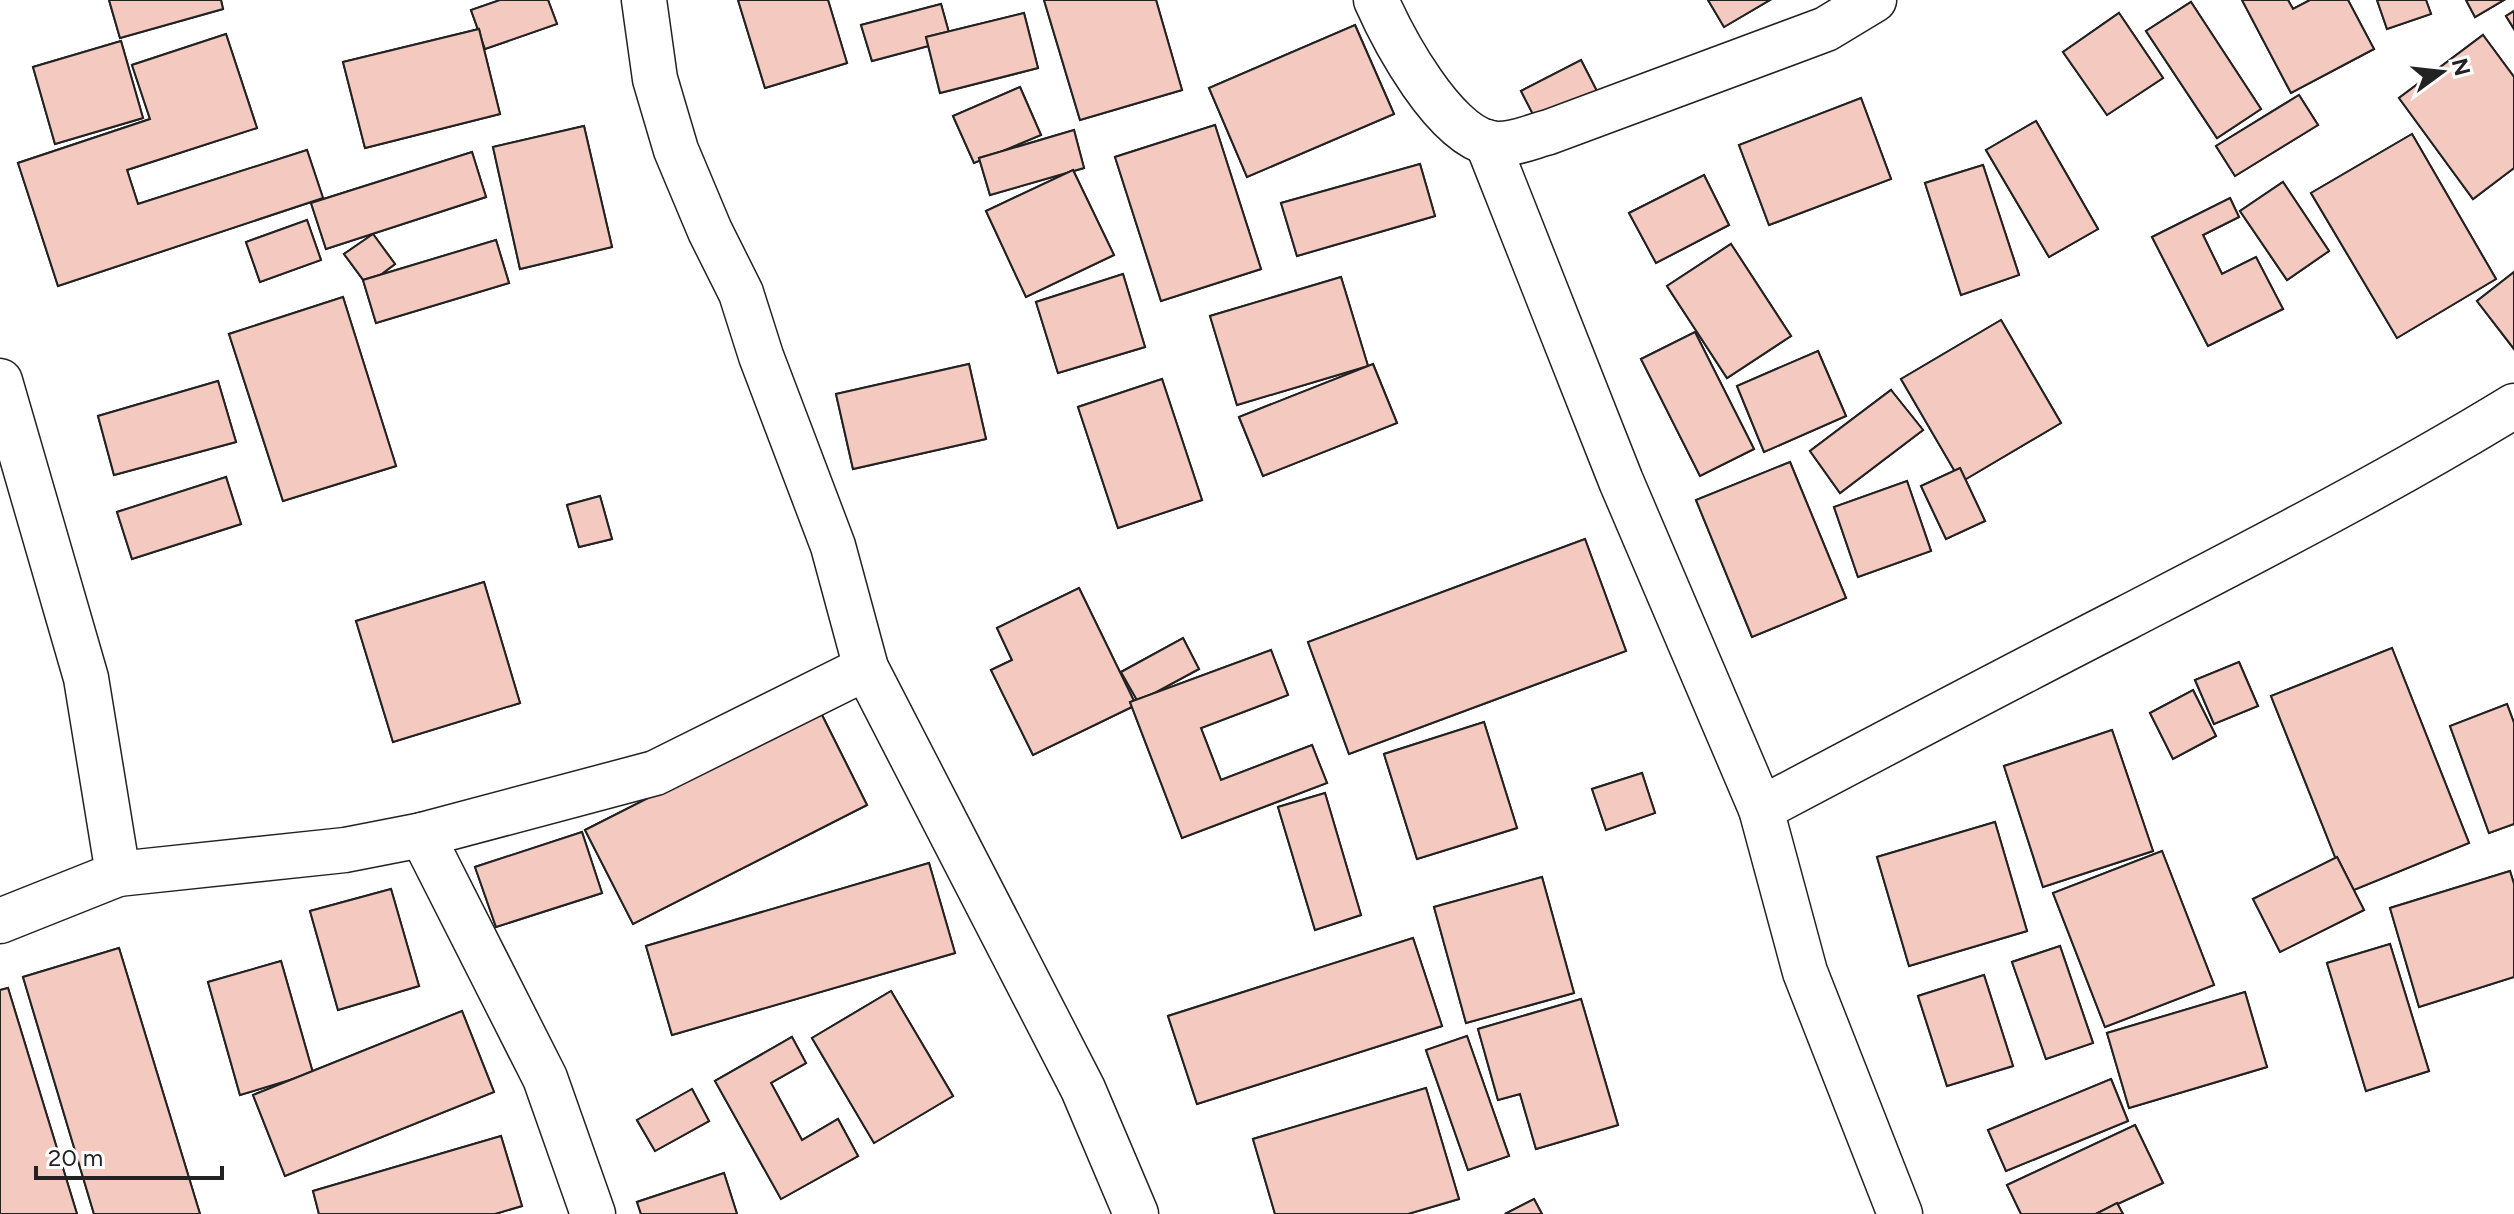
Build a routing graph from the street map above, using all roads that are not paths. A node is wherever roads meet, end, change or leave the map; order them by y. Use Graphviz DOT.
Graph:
graph roads {
  1 [pos="644,0"];
  2 [pos="1376,0"];
  3 [pos="1874,0"];
  4 [pos="1487,142"];
  5 [pos="0,381"];
  6 [pos="2514,406"];
  7 [pos="866,668"];
  8 [pos="1761,809"];
  9 [pos="422,835"];
  10 [pos="118,874"];
  11 [pos="0,921"];
  12 [pos="593,1214"];
  13 [pos="1136,1214"];
  14 [pos="1900,1214"];
  1 -- 7 [label="street"];
  2 -- 4 [label="street"];
  3 -- 4 [label="street"];
  4 -- 8 [label="street"];
  5 -- 10 [label="street"];
  6 -- 8 [label="street"];
  7 -- 9 [label="street"];
  7 -- 13 [label="street"];
  8 -- 14 [label="street"];
  9 -- 10 [label="street"];
  9 -- 12 [label="street"];
  10 -- 11 [label="street"];
}
